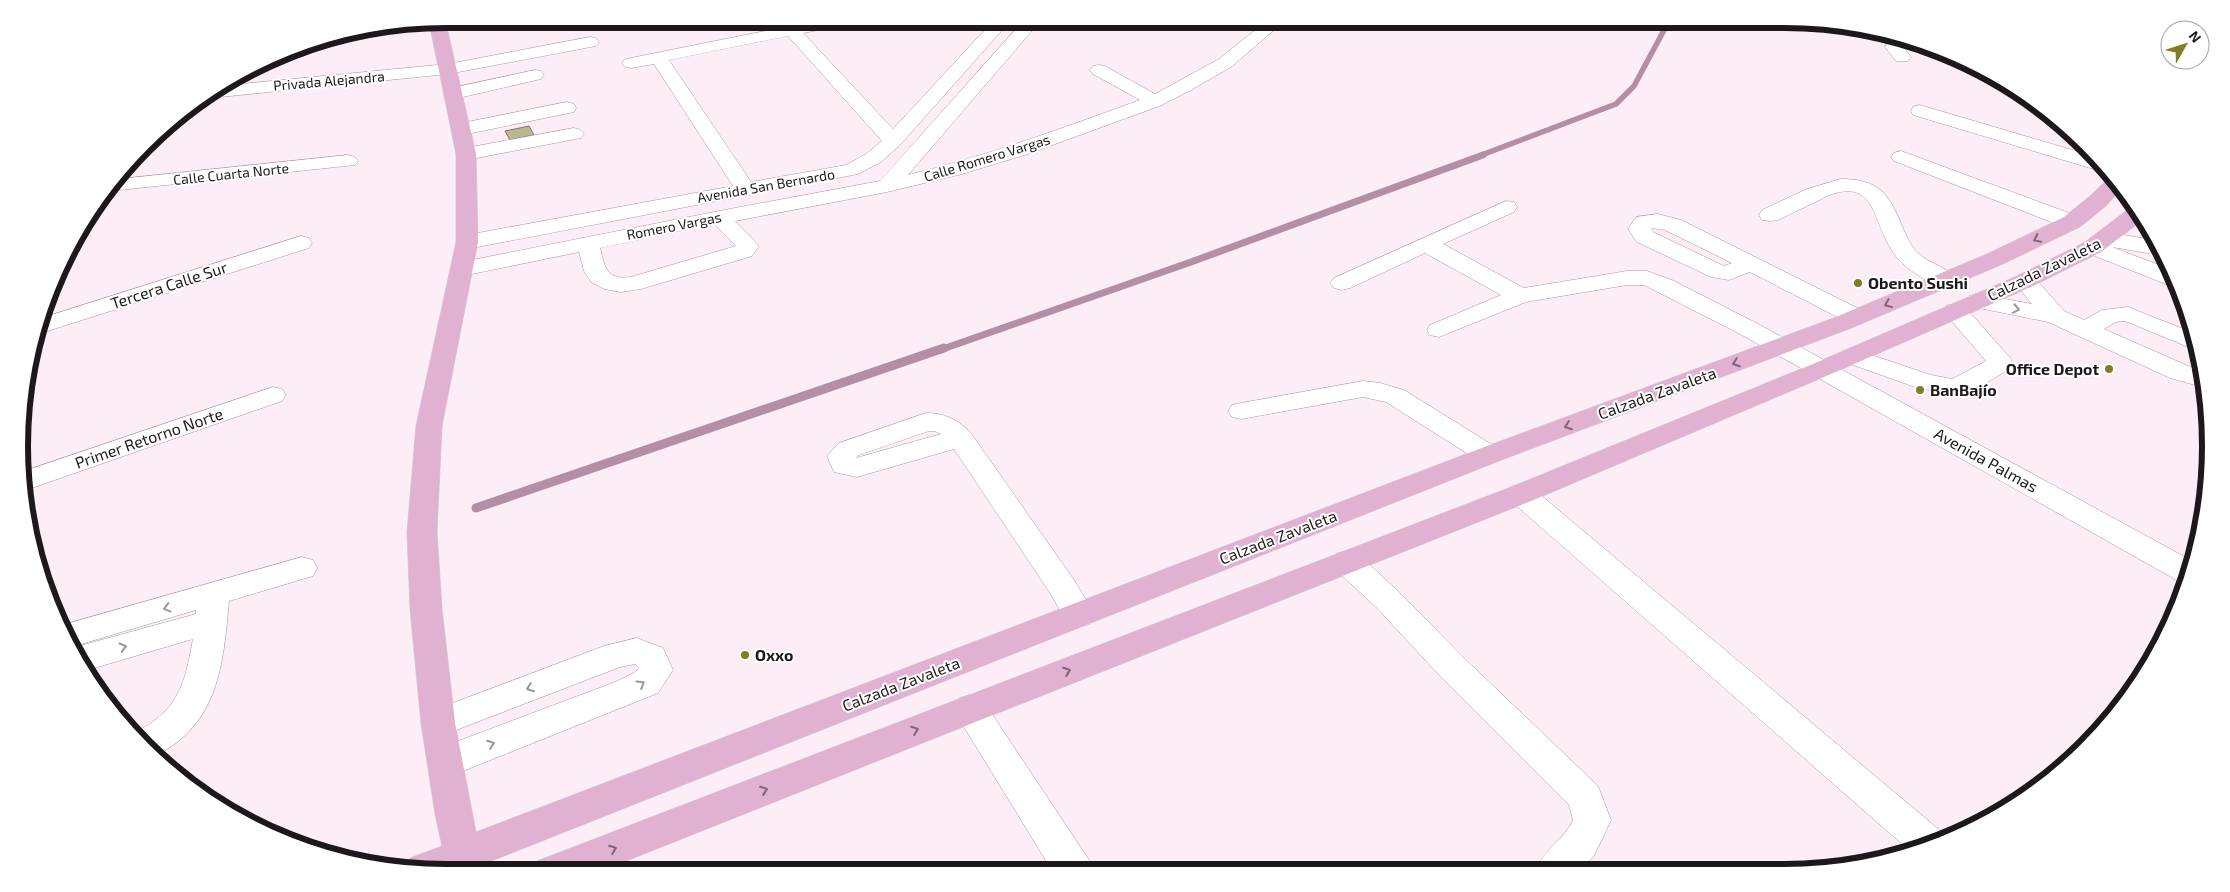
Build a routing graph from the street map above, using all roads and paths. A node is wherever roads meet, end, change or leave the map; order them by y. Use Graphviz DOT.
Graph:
graph roads {
  1 [pos="438,28"];
  2 [pos="801,28"];
  3 [pos="996,28"];
  4 [pos="1026,28"];
  5 [pos="1265,28"];
  6 [pos="791,30"];
  7 [pos="590,42"];
  8 [pos="1896,43"];
  9 [pos="1902,57"];
  10 [pos="659,58"];
  11 [pos="631,63"];
  12 [pos="1099,70"];
  13 [pos="535,75"];
  14 [pos="451,81"];
  15 [pos="224,91"];
  16 [pos="1155,101"];
  17 [pos="567,108"];
  18 [pos="1920,111"];
  19 [pos="574,134"];
  20 [pos="464,141"];
  21 [pos="893,141"];
  22 [pos="1901,157"];
  23 [pos="348,161"];
  24 [pos="2092,162"];
  25 [pos="118,186"];
  26 [pos="887,186"];
  27 [pos="2112,186"];
  28 [pos="745,189"];
  29 [pos="1506,208"];
  30 [pos="1770,215"];
  31 [pos="2134,216"];
  32 [pos="719,217"];
  33 [pos="2072,222"];
  34 [pos="301,242"];
  35 [pos="467,242"];
  36 [pos="2100,243"];
  37 [pos="588,244"];
  38 [pos="1426,244"];
  39 [pos="2151,246"];
  40 [pos="1745,267"];
  41 [pos="462,269"];
  42 [pos="2166,275"];
  43 [pos="1946,280"];
  44 [pos="2025,281"];
  45 [pos="1342,283"];
  46 [pos="1520,296"];
  47 [pos="1966,306"];
  48 [pos="2055,316"];
  49 [pos="1848,320"];
  50 [pos="46,325"];
  51 [pos="1439,330"];
  52 [pos="2086,330"];
  53 [pos="2188,340"];
  54 [pos="1780,347"];
  55 [pos="1851,356"];
  56 [pos="1822,369"];
  57 [pos="2196,377"];
  58 [pos="273,395"];
  59 [pos="1241,411"];
  60 [pos="955,432"];
  61 [pos="1489,456"];
  62 [pos="29,480"];
  63 [pos="1522,494"];
  64 [pos="1347,562"];
  65 [pos="302,568"];
  66 [pos="2183,570"];
  67 [pos="212,609"];
  68 [pos="1078,615"];
  69 [pos="73,635"];
  70 [pos="85,657"];
  71 [pos="970,709"];
  72 [pos="438,723"];
  73 [pos="149,741"];
  74 [pos="445,762"];
  75 [pos="1924,840"];
  76 [pos="464,864"];
  77 [pos="574,864"];
  78 [pos="1070,864"];
  79 [pos="1561,864"];
  1 -- 14 [label="main road"];
  2 -- 6 [label="street"];
  3 -- 21 [label="street, Avenida San Bernardo"];
  4 -- 26 [label="street, Calle Romero Vargas"];
  5 -- 16 [label="street, Calle Romero Vargas"];
  6 -- 10 [label="street"];
  6 -- 21 [label="street"];
  7 -- 14 [label="street"];
  8 -- 9 [label="street"];
  10 -- 11 [label="street"];
  10 -- 28 [label="street"];
  12 -- 16 [label="street"];
  13 -- 14 [label="street"];
  14 -- 15 [label="street, Privada Alejandra"];
  14 -- 20 [label="main road"];
  16 -- 26 [label="street, Calle Romero Vargas"];
  17 -- 20 [label="street"];
  18 -- 24 [label="street"];
  19 -- 20 [label="street"];
  20 -- 35 [label="main road"];
  21 -- 28 [label="street, Avenida San Bernardo"];
  22 -- 33 [label="street"];
  23 -- 25 [label="street, Calle Cuarta Norte"];
  26 -- 32 [label="street, Romero Vargas"];
  27 -- 33 [label="main road, Calzada Zavaleta"];
  28 -- 35 [label="street, Avenida San Bernardo"];
  29 -- 38 [label="street"];
  30 -- 43 [label="street"];
  31 -- 36 [label="main road, Calzada Zavaleta"];
  32 -- 37 [label="street, Romero Vargas"];
  32 -- 37 [label="street"];
  33 -- 43 [label="main road, Calzada Zavaleta, one-way"];
  34 -- 50 [label="street, Tercera Calle Sur"];
  35 -- 41 [label="main road"];
  36 -- 39 [label="street"];
  36 -- 42 [label="street"];
  36 -- 44 [label="main road, Calzada Zavaleta"];
  37 -- 41 [label="street, Romero Vargas"];
  38 -- 45 [label="street"];
  38 -- 46 [label="street"];
  40 -- 49 [label="street"];
  41 -- 72 [label="main road"];
  43 -- 49 [label="main road, Calzada Zavaleta, one-way"];
  44 -- 47 [label="main road, Calzada Zavaleta"];
  44 -- 48 [label="street"];
  46 -- 51 [label="street, Avenida Palmas"];
  46 -- 54 [label="street, Avenida Palmas"];
  47 -- 48 [label="street, one-way"];
  47 -- 55 [label="main road, Calzada Zavaleta"];
  47 -- 55 [label="street"];
  48 -- 52 [label="street"];
  49 -- 54 [label="main road, Calzada Zavaleta"];
  52 -- 53 [label="street"];
  52 -- 57 [label="street"];
  54 -- 56 [label="street, Avenida Palmas"];
  54 -- 61 [label="main road, Calzada Zavaleta, one-way"];
  55 -- 56 [label="main road, Calzada Zavaleta"];
  56 -- 63 [label="main road, Calzada Zavaleta"];
  56 -- 66 [label="street, Avenida Palmas"];
  58 -- 62 [label="street, Primer Retorno Norte"];
  59 -- 61 [label="street"];
  60 -- 68 [label="street"];
  61 -- 68 [label="main road, Calzada Zavaleta"];
  63 -- 64 [label="main road, Calzada Zavaleta"];
  63 -- 75 [label="street"];
  71 -- 64 [label="main road, Calzada Zavaleta, one-way"];
  64 -- 79 [label="street"];
  65 -- 67 [label="street"];
  67 -- 69 [label="street, one-way"];
  70 -- 67 [label="street, one-way"];
  67 -- 73 [label="street"];
  68 -- 76 [label="main road, Calzada Zavaleta"];
  77 -- 71 [label="main road, Calzada Zavaleta, one-way"];
  71 -- 78 [label="street"];
  72 -- 74 [label="main road"];
  74 -- 72 [label="street, one-way"];
  74 -- 76 [label="main road"];
}
